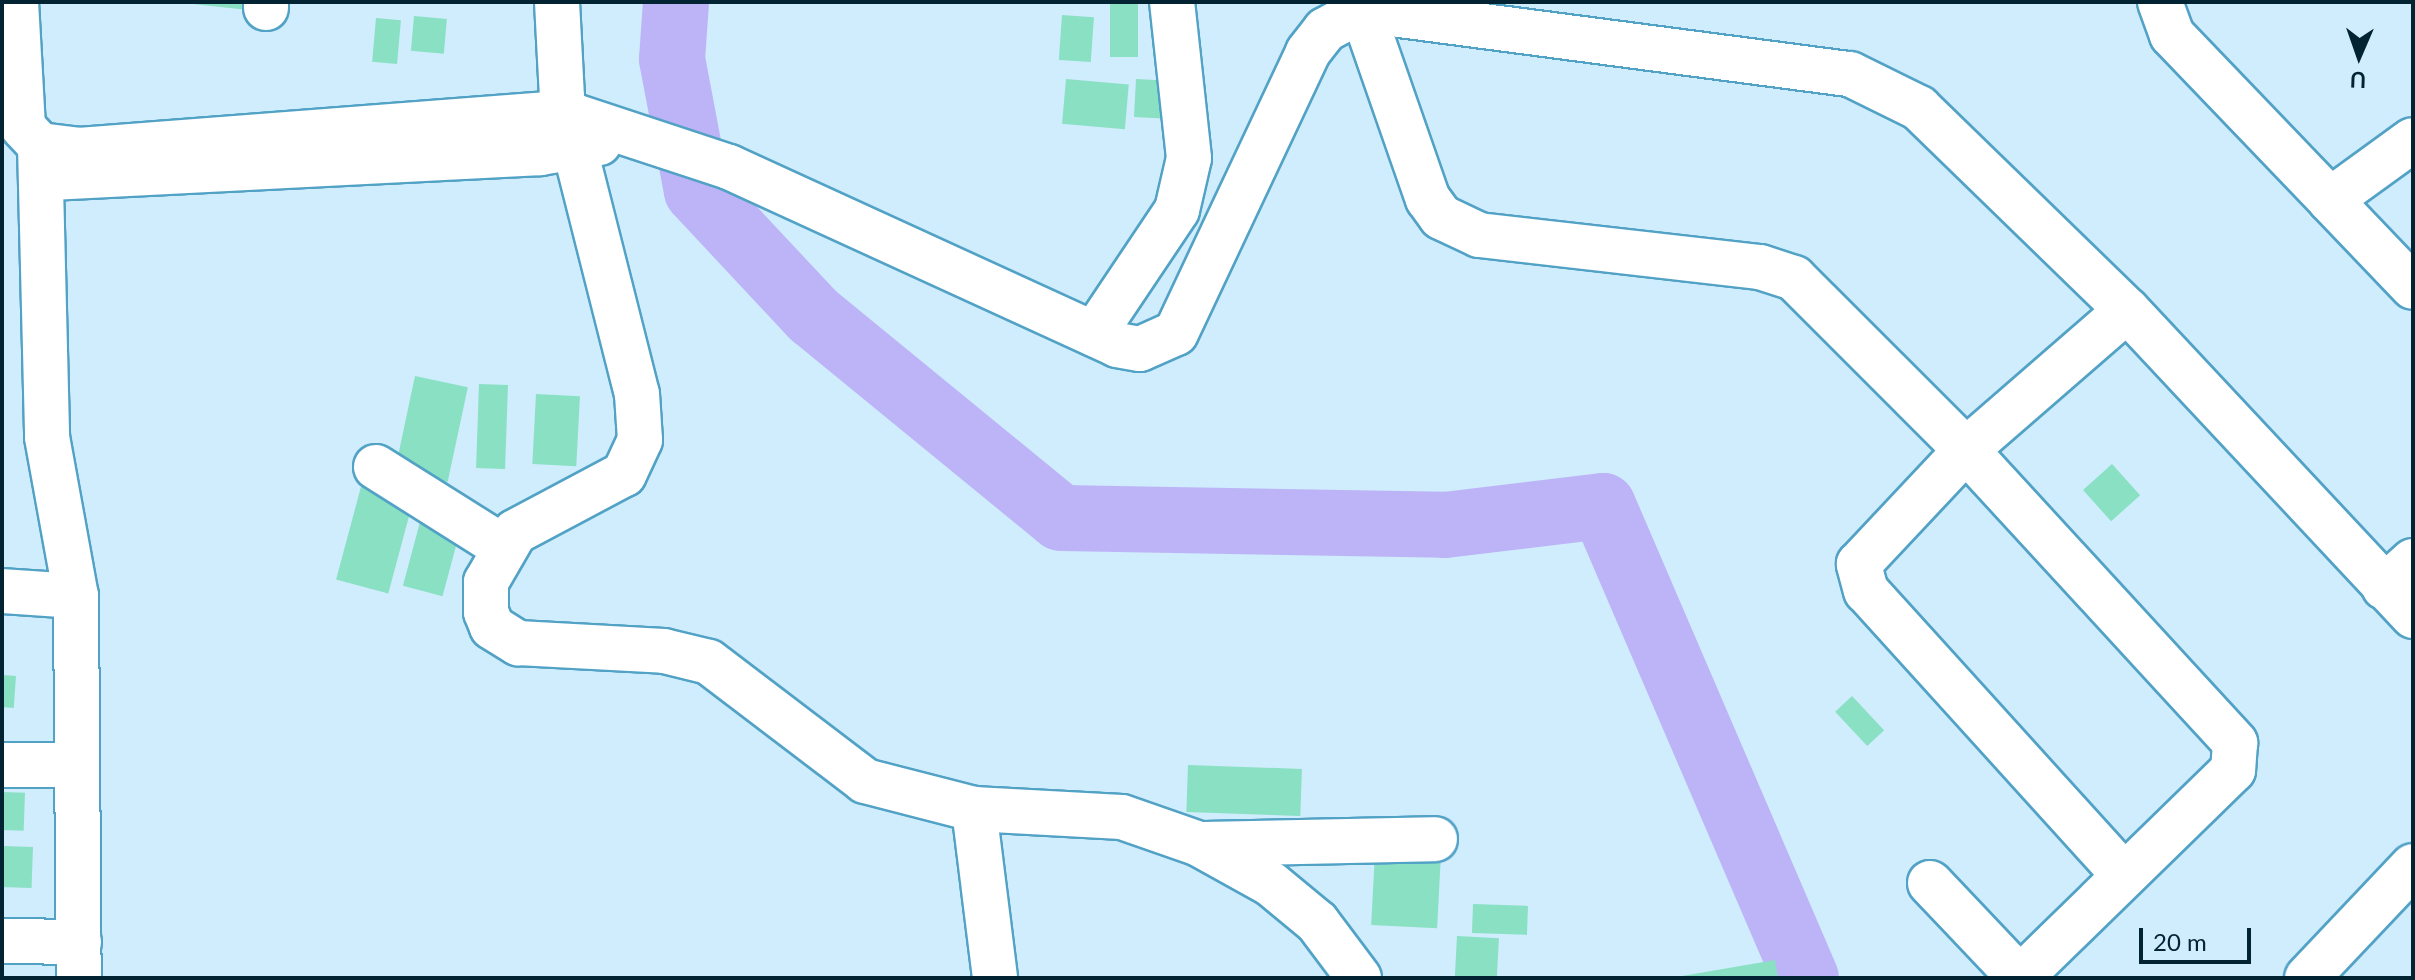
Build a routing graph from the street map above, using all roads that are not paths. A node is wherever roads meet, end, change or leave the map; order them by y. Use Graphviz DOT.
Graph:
graph roads {
  1 [pos="16,2"];
  2 [pos="557,2"];
  3 [pos="1172,2"];
  4 [pos="2160,2"];
  5 [pos="1362,10"];
  6 [pos="568,131"];
  7 [pos="2413,140"];
  8 [pos="27,152"];
  9 [pos="2330,200"];
  10 [pos="2413,287"];
  11 [pos="2127,310"];
  12 [pos="1094,334"];
  13 [pos="1966,450"];
  14 [pos="376,467"];
  15 [pos="503,547"];
  16 [pos="2403,588"];
  17 [pos="2,591"];
  18 [pos="76,596"];
  19 [pos="2,765"];
  20 [pos="75,765"];
  21 [pos="974,809"];
  22 [pos="1435,839"];
  23 [pos="1199,844"];
  24 [pos="2413,866"];
  25 [pos="2123,874"];
  26 [pos="1930,883"];
  27 [pos="2,941"];
  28 [pos="79,960"];
  29 [pos="995,978"];
  30 [pos="1359,978"];
  31 [pos="2020,978"];
  32 [pos="2307,978"];
  1 -- 8 [label="street"];
  2 -- 6 [label="street"];
  3 -- 12 [label="street"];
  4 -- 9 [label="street"];
  5 -- 11 [label="street"];
  5 -- 12 [label="street"];
  5 -- 13 [label="street"];
  6 -- 8 [label="street"];
  6 -- 12 [label="street"];
  6 -- 15 [label="street"];
  7 -- 9 [label="street"];
  8 -- 18 [label="street"];
  9 -- 10 [label="street"];
  11 -- 13 [label="street"];
  11 -- 16 [label="street"];
  13 -- 25 [label="street"];
  13 -- 25 [label="street"];
  14 -- 15 [label="street"];
  15 -- 21 [label="street"];
  17 -- 18 [label="street"];
  18 -- 20 [label="street"];
  19 -- 20 [label="street"];
  20 -- 28 [label="street"];
  21 -- 23 [label="street"];
  21 -- 29 [label="street"];
  22 -- 23 [label="street"];
  23 -- 30 [label="street"];
  24 -- 32 [label="street"];
  25 -- 31 [label="street"];
  26 -- 31 [label="street"];
  27 -- 28 [label="street"];
}
